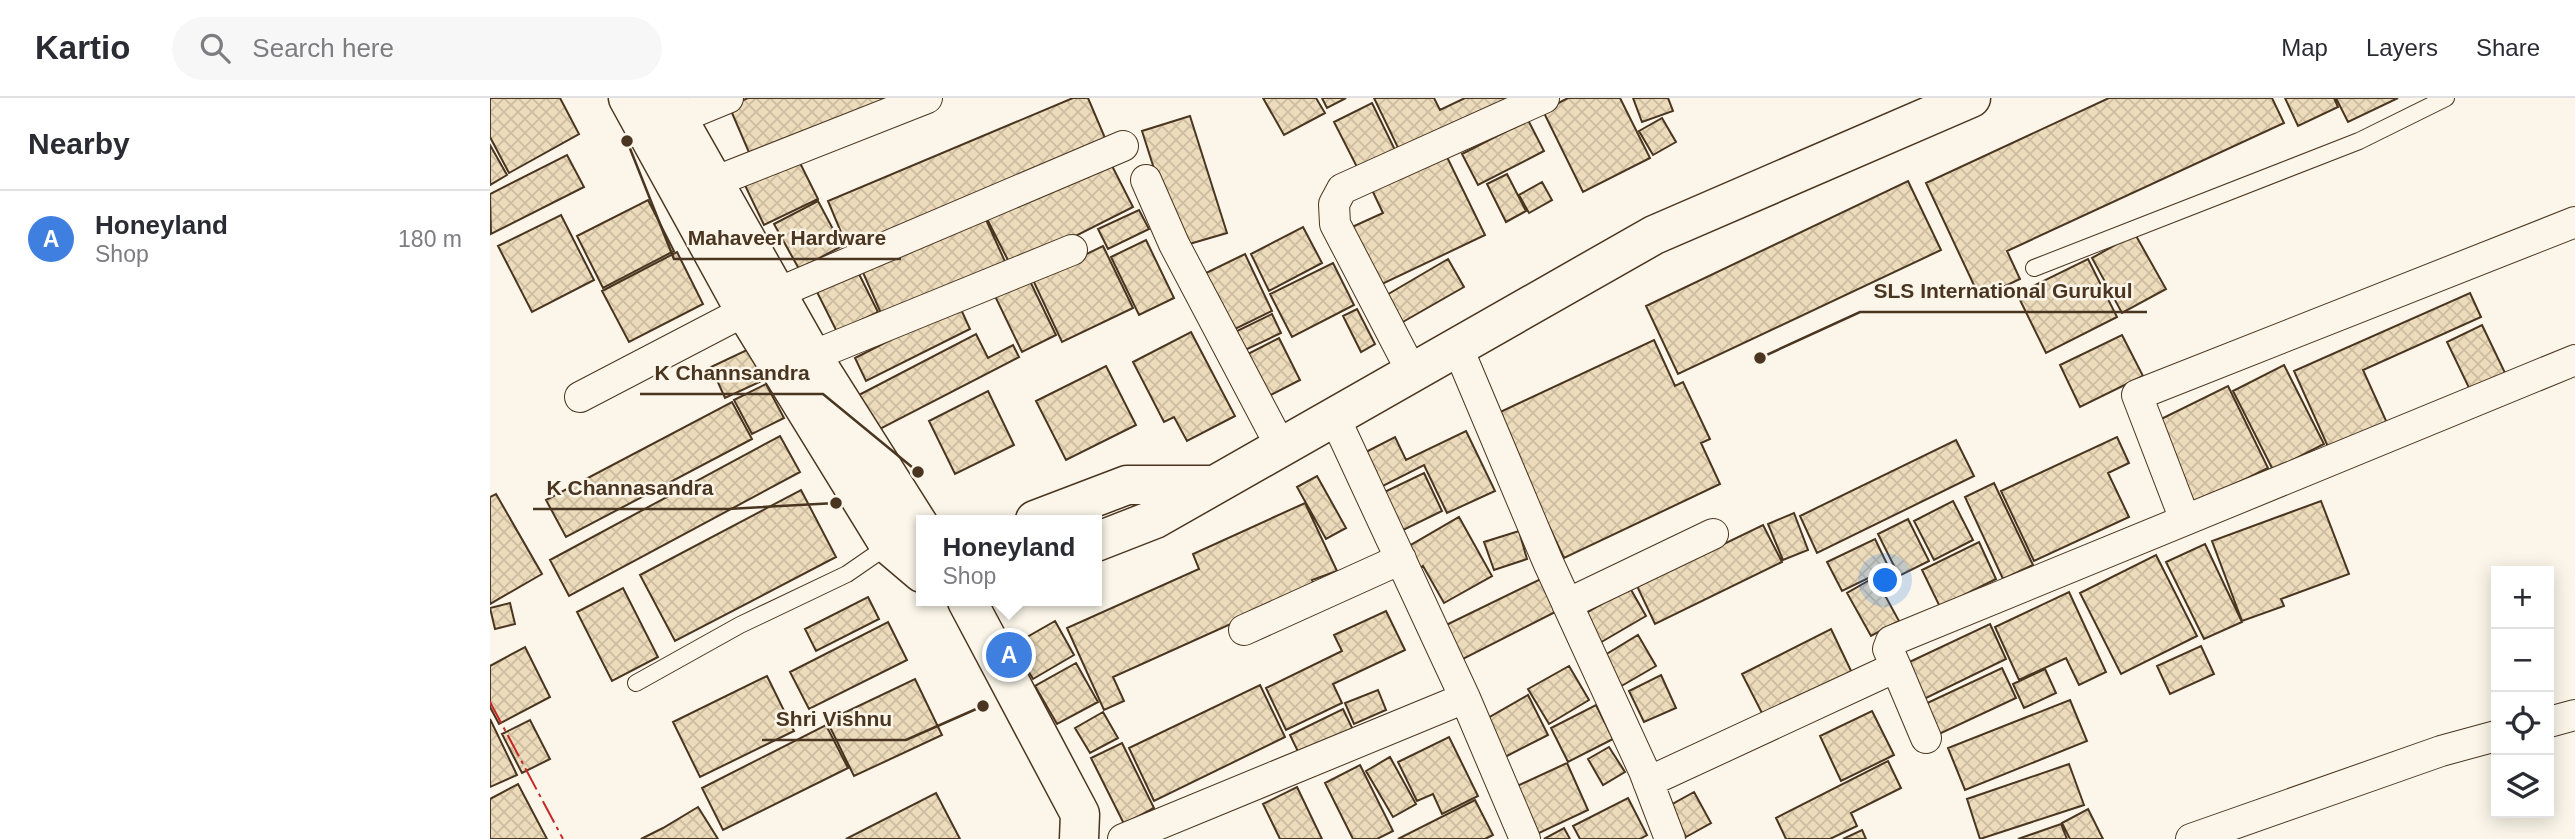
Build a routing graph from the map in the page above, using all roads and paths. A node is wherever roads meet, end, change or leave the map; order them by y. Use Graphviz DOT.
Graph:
graph roads {
  1 [pos="628,98"];
  2 [pos="728,98"];
  3 [pos="927,98"];
  4 [pos="1544,98"];
  5 [pos="1971,98"];
  6 [pos="2446,98"];
  7 [pos="671,108"];
  8 [pos="1123,146"];
  9 [pos="1146,180"];
  10 [pos="714,182"];
  11 [pos="2575,222"];
  12 [pos="1072,250"];
  13 [pos="2034,268"];
  14 [pos="760,302"];
  15 [pos="1457,346"];
  16 [pos="812,356"];
  17 [pos="2575,360"];
  18 [pos="1412,372"];
  19 [pos="580,397"];
  20 [pos="823,406"];
  21 [pos="1334,416"];
  22 [pos="1280,445"];
  23 [pos="1210,485"];
  24 [pos="1048,515"];
  25 [pos="2185,520"];
  26 [pos="1713,534"];
  27 [pos="905,537"];
  28 [pos="1102,540"];
  29 [pos="1401,559"];
  30 [pos="916,560"];
  31 [pos="1567,604"];
  32 [pos="970,606"];
  33 [pos="1244,630"];
  34 [pos="1896,667"];
  35 [pos="636,683"];
  36 [pos="1465,698"];
  37 [pos="2575,715"];
  38 [pos="2554,721"];
  39 [pos="2491,737"];
  40 [pos="1926,738"];
  41 [pos="1648,782"];
  42 [pos="2207,836"];
  43 [pos="1518,837"];
  44 [pos="1079,839"];
  45 [pos="1123,839"];
  46 [pos="1670,839"];
  1 -- 14 [label="main road"];
  2 -- 7 [label="street"];
  3 -- 10 [label="street"];
  4 -- 18 [label="street"];
  5 -- 15 [label="main road"];
  6 -- 13 [label="lane"];
  7 -- 10 [label="main road"];
  8 -- 14 [label="street"];
  9 -- 22 [label="street"];
  10 -- 14 [label="main road"];
  11 -- 25 [label="street"];
  12 -- 16 [label="street"];
  14 -- 16 [label="main road"];
  14 -- 19 [label="street"];
  14 -- 20 [label="main road"];
  15 -- 18 [label="main road"];
  15 -- 31 [label="street"];
  16 -- 20 [label="main road"];
  17 -- 25 [label="street"];
  18 -- 21 [label="main road"];
  20 -- 27 [label="main road"];
  21 -- 22 [label="main road"];
  21 -- 29 [label="street"];
  22 -- 23 [label="main road"];
  23 -- 24 [label="main road"];
  23 -- 28 [label="main road"];
  25 -- 34 [label="street"];
  26 -- 31 [label="street"];
  27 -- 30 [label="main road"];
  27 -- 35 [label="lane"];
  29 -- 33 [label="street"];
  29 -- 36 [label="street"];
  31 -- 41 [label="street"];
  32 -- 44 [label="main road"];
  34 -- 40 [label="street"];
  34 -- 41 [label="street"];
  36 -- 43 [label="street"];
  36 -- 45 [label="street"];
  37 -- 38 [label="street"];
  39 -- 42 [label="street"];
  41 -- 46 [label="street"];
}
